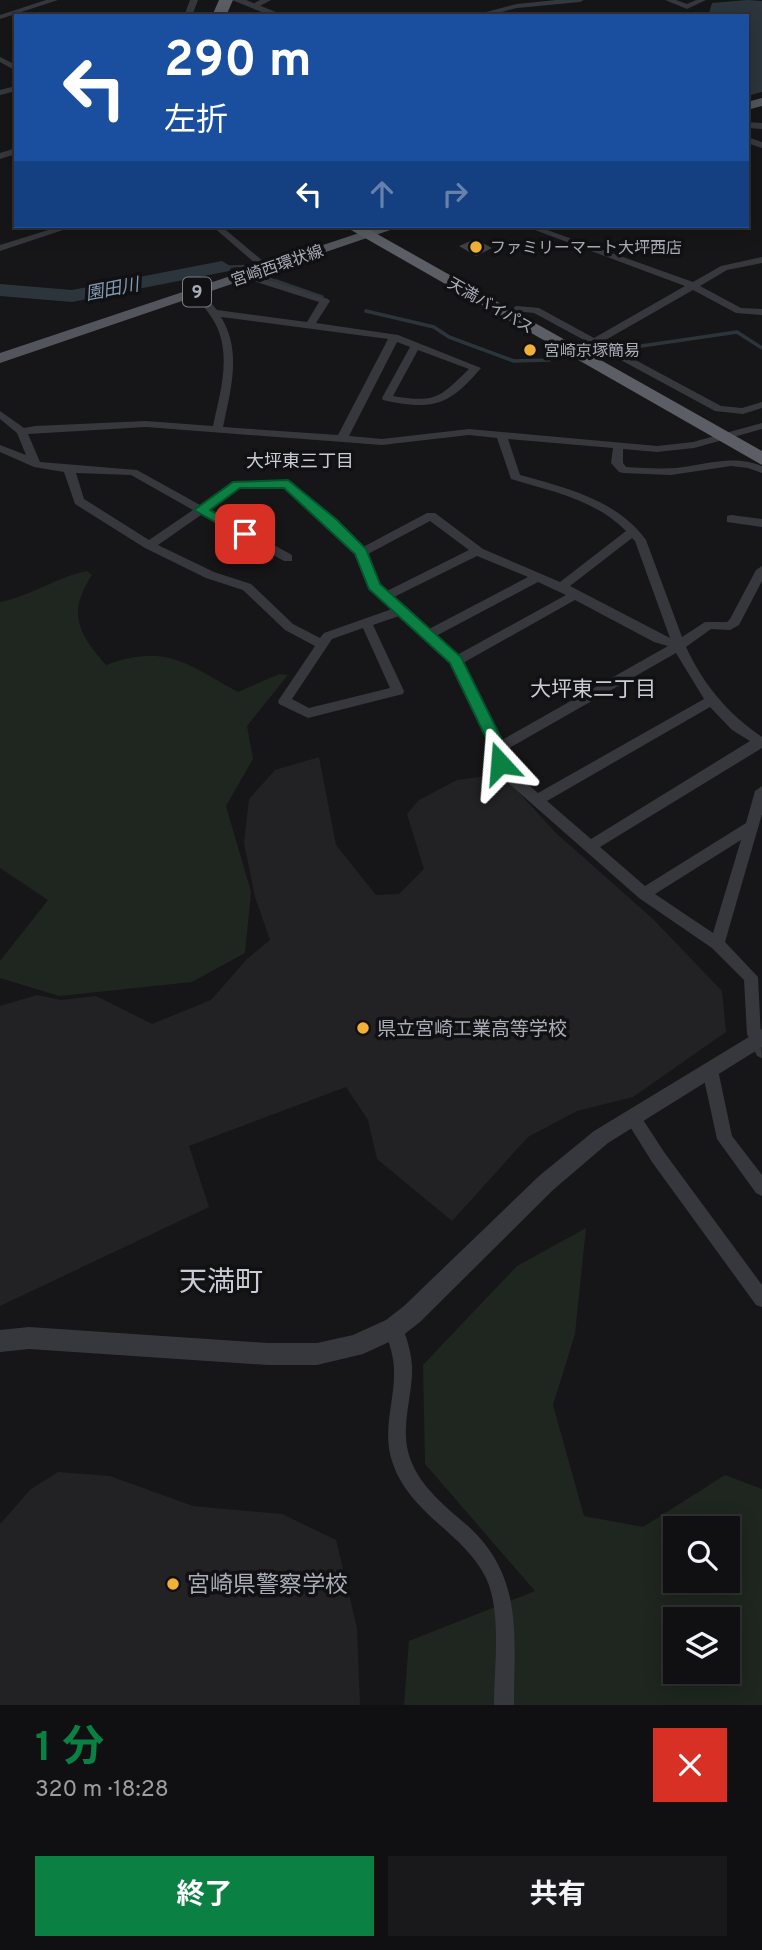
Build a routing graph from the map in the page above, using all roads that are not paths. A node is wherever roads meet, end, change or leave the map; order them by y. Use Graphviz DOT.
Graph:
graph roads {
  1 [pos="54,0"];
  2 [pos="237,0"];
  3 [pos="267,0"];
  4 [pos="669,0"];
  5 [pos="702,0"];
  6 [pos="576,1"];
  7 [pos="255,5"];
  8 [pos="276,14"];
  9 [pos="483,14"];
  10 [pos="0,17"];
  11 [pos="64,228"];
  12 [pos="218,228"];
  13 [pos="534,228"];
  14 [pos="373,229"];
  15 [pos="0,248"];
  16 [pos="762,260"];
  17 [pos="265,268"];
  18 [pos="244,275"];
  19 [pos="692,285"];
  20 [pos="197,292"];
  21 [pos="517,309"];
  22 [pos="762,312"];
  23 [pos="217,313"];
  24 [pos="311,324"];
  25 [pos="394,337"];
  26 [pos="594,342"];
  27 [pos="416,345"];
  28 [pos="0,358"];
  29 [pos="762,405"];
  30 [pos="0,414"];
  31 [pos="762,426"];
  32 [pos="218,427"];
  33 [pos="22,432"];
  34 [pos="501,434"];
  35 [pos="732,436"];
  36 [pos="342,439"];
  37 [pos="762,446"];
  38 [pos="0,448"];
  39 [pos="618,448"];
  40 [pos="762,459"];
  41 [pos="34,462"];
  42 [pos="69,469"];
  43 [pos="762,470"];
  44 [pos="201,510"];
  45 [pos="731,519"];
  46 [pos="762,523"];
  47 [pos="634,531"];
  48 [pos="149,545"];
  49 [pos="477,551"];
  50 [pos="362,552"];
  51 [pos="288,558"];
  52 [pos="762,570"];
  53 [pos="538,577"];
  54 [pos="561,587"];
  55 [pos="576,594"];
  56 [pos="386,596"];
  57 [pos="402,610"];
  58 [pos="366,622"];
  59 [pos="429,634"];
  60 [pos="322,644"];
  61 [pos="680,645"];
  62 [pos="456,661"];
  63 [pos="710,701"];
  64 [pos="761,743"];
  65 [pos="499,748"];
  66 [pos="762,791"];
  67 [pos="537,800"];
  68 [pos="752,826"];
  69 [pos="590,847"];
  70 [pos="644,894"];
  71 [pos="716,944"];
  72 [pos="760,1043"];
  73 [pos="710,1070"];
  74 [pos="632,1117"];
  75 [pos="762,1188"];
  76 [pos="762,1299"];
  77 [pos="394,1328"];
  78 [pos="0,1341"];
  79 [pos="504,1705"];
  1 -- 10 [label="street"];
  2 -- 7 [label="street"];
  3 -- 7 [label="street"];
  4 -- 5 [label="street"];
  6 -- 9 [label="street"];
  7 -- 8 [label="street"];
  11 -- 15 [label="street"];
  12 -- 17 [label="street"];
  13 -- 19 [label="street"];
  14 -- 17 [label="main road, 宮崎西環状線 / 9"];
  14 -- 21 [label="highway, 天満バイパス"];
  14 -- 35 [label="highway, 天満バイパス"];
  16 -- 19 [label="street"];
  17 -- 18 [label="main road, 宮崎西環状線 / 9"];
  18 -- 20 [label="main road, 宮崎西環状線 / 9"];
  18 -- 24 [label="street"];
  19 -- 22 [label="street"];
  19 -- 26 [label="street"];
  20 -- 23 [label="street"];
  20 -- 28 [label="main road, 宮崎西環状線 / 9"];
  21 -- 26 [label="street"];
  21 -- 35 [label="highway, 天満バイパス"];
  23 -- 24 [label="street"];
  23 -- 32 [label="street"];
  24 -- 25 [label="street"];
  25 -- 27 [label="street"];
  25 -- 36 [label="street"];
  26 -- 29 [label="street"];
  27 -- 27 [label="street"];
  30 -- 33 [label="street"];
  31 -- 35 [label="street"];
  32 -- 33 [label="street"];
  32 -- 36 [label="street"];
  33 -- 41 [label="street"];
  34 -- 36 [label="street"];
  34 -- 39 [label="street"];
  34 -- 47 [label="street"];
  35 -- 37 [label="highway, 天満バイパス"];
  35 -- 39 [label="street"];
  35 -- 40 [label="highway, 天満バイパス"];
  38 -- 41 [label="street"];
  39 -- 43 [label="street"];
  41 -- 42 [label="street"];
  42 -- 44 [label="street"];
  42 -- 48 [label="street"];
  44 -- 48 [label="street"];
  44 -- 50 [label="street"];
  44 -- 51 [label="street"];
  45 -- 46 [label="street"];
  47 -- 54 [label="street"];
  47 -- 61 [label="street"];
  48 -- 60 [label="street"];
  49 -- 50 [label="street"];
  49 -- 53 [label="street"];
  49 -- 56 [label="street"];
  50 -- 56 [label="street"];
  52 -- 61 [label="street"];
  53 -- 54 [label="street"];
  53 -- 59 [label="street"];
  54 -- 55 [label="street"];
  55 -- 61 [label="street"];
  55 -- 62 [label="street"];
  56 -- 57 [label="street"];
  57 -- 58 [label="street"];
  57 -- 59 [label="street"];
  58 -- 60 [label="street"];
  58 -- 60 [label="street"];
  59 -- 62 [label="street"];
  61 -- 63 [label="street"];
  61 -- 65 [label="street"];
  62 -- 65 [label="street"];
  63 -- 64 [label="street"];
  63 -- 67 [label="street"];
  64 -- 69 [label="street"];
  65 -- 67 [label="street"];
  66 -- 68 [label="street"];
  67 -- 69 [label="street"];
  68 -- 70 [label="street"];
  68 -- 71 [label="street"];
  69 -- 70 [label="street"];
  70 -- 71 [label="street"];
  71 -- 72 [label="street"];
  72 -- 73 [label="street"];
  73 -- 74 [label="street"];
  73 -- 75 [label="street"];
  74 -- 76 [label="street"];
  74 -- 77 [label="street"];
  77 -- 78 [label="street"];
  77 -- 79 [label="street"];
}
